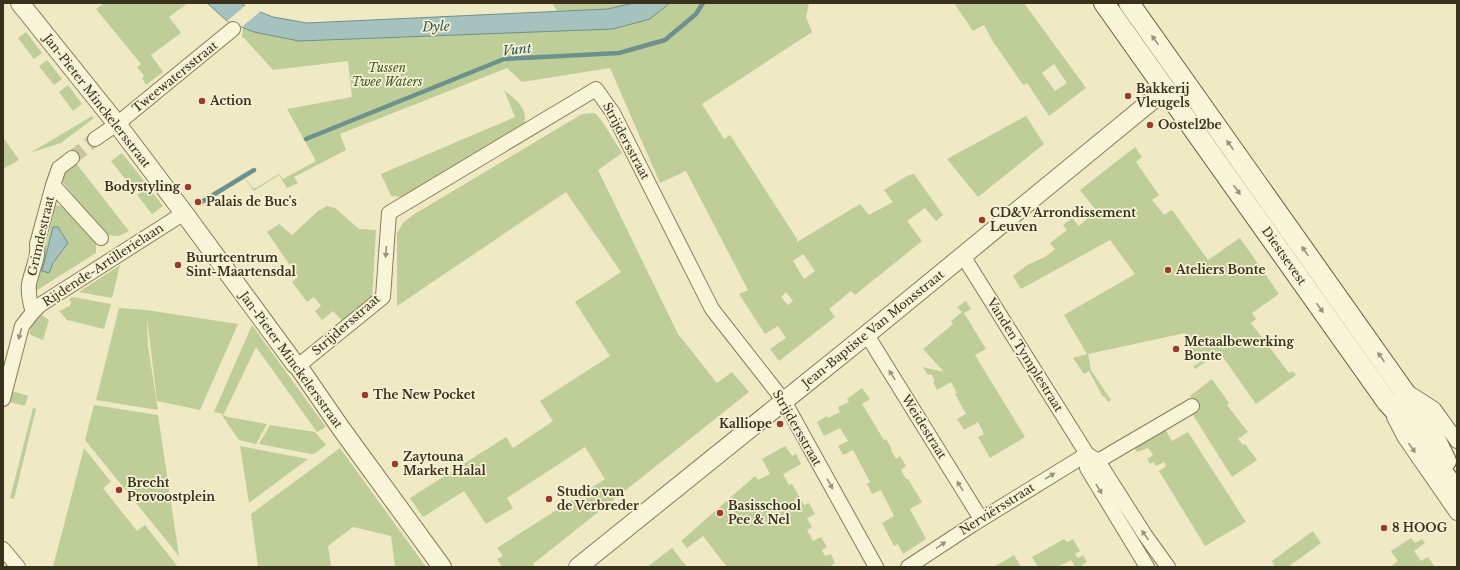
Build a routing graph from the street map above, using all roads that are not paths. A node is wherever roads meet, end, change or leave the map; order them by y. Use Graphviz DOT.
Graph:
graph roads {
  1 [pos="20,3"];
  2 [pos="1104,3"];
  3 [pos="1128,3"];
  4 [pos="233,29"];
  5 [pos="1166,89"];
  6 [pos="116,124"];
  7 [pos="95,139"];
  8 [pos="72,158"];
  9 [pos="53,184"];
  10 [pos="184,213"];
  11 [pos="101,238"];
  12 [pos="963,256"];
  13 [pos="33,312"];
  14 [pos="867,335"];
  15 [pos="298,366"];
  16 [pos="8,370"];
  17 [pos="1403,389"];
  18 [pos="3,399"];
  19 [pos="784,401"];
  20 [pos="1387,402"];
  21 [pos="1192,406"];
  22 [pos="1457,441"];
  23 [pos="1093,458"];
  24 [pos="1457,476"];
  25 [pos="1457,492"];
  26 [pos="1457,513"];
  27 [pos="981,519"];
  28 [pos="3,549"];
  29 [pos="18,567"];
  30 [pos="442,567"];
  31 [pos="578,567"];
  32 [pos="876,567"];
  33 [pos="908,567"];
  34 [pos="1147,567"];
  35 [pos="1168,567"];
  1 -- 6 [label="street, Jan-Pieter Minckelersstraat"];
  2 -- 5 [label="main road, Diestsevest"];
  17 -- 3 [label="main road, Diestsevest, one-way"];
  4 -- 6 [label="street, Tweewatersstraat"];
  5 -- 12 [label="street, Jean-Baptiste Van Monsstraat"];
  5 -- 20 [label="main road, Diestsevest, one-way"];
  6 -- 7 [label="street"];
  6 -- 10 [label="street, Jan-Pieter Minckelersstraat"];
  8 -- 9 [label="street, Grimdestraat"];
  9 -- 11 [label="street, Grimdestraat"];
  9 -- 13 [label="street, Grimdestraat"];
  10 -- 13 [label="street, Rijdende-Artillerielaan"];
  10 -- 15 [label="street, Jan-Pieter Minckelersstraat"];
  12 -- 14 [label="street, Jean-Baptiste Van Monsstraat"];
  12 -- 23 [label="street, Vanden Tymplestraat"];
  13 -- 16 [label="street, Rijdende-Artillerielaan, one-way"];
  14 -- 19 [label="street, Jean-Baptiste Van Monsstraat"];
  27 -- 14 [label="street, Weidestraat, one-way"];
  19 -- 15 [label="street, Strijdersstraat, one-way"];
  15 -- 30 [label="street, Jan-Pieter Minckelersstraat"];
  16 -- 18 [label="street, Rijdende-Artillerielaan"];
  17 -- 22 [label="street, Diestsevest"];
  17 -- 24 [label="main road"];
  19 -- 31 [label="street, Jean-Baptiste Van Monsstraat"];
  19 -- 32 [label="street, Strijdersstraat, one-way"];
  20 -- 25 [label="main road"];
  20 -- 26 [label="street, Diestsevest, one-way"];
  21 -- 23 [label="street"];
  27 -- 23 [label="street, Nerviërsstraat, one-way"];
  23 -- 34 [label="street, Vanden Tymplestraat, one-way"];
  35 -- 23 [label="street, Vanden Tymplestraat, one-way"];
  33 -- 27 [label="street, Nerviërsstraat, one-way"];
  28 -- 29 [label="street"];
}
